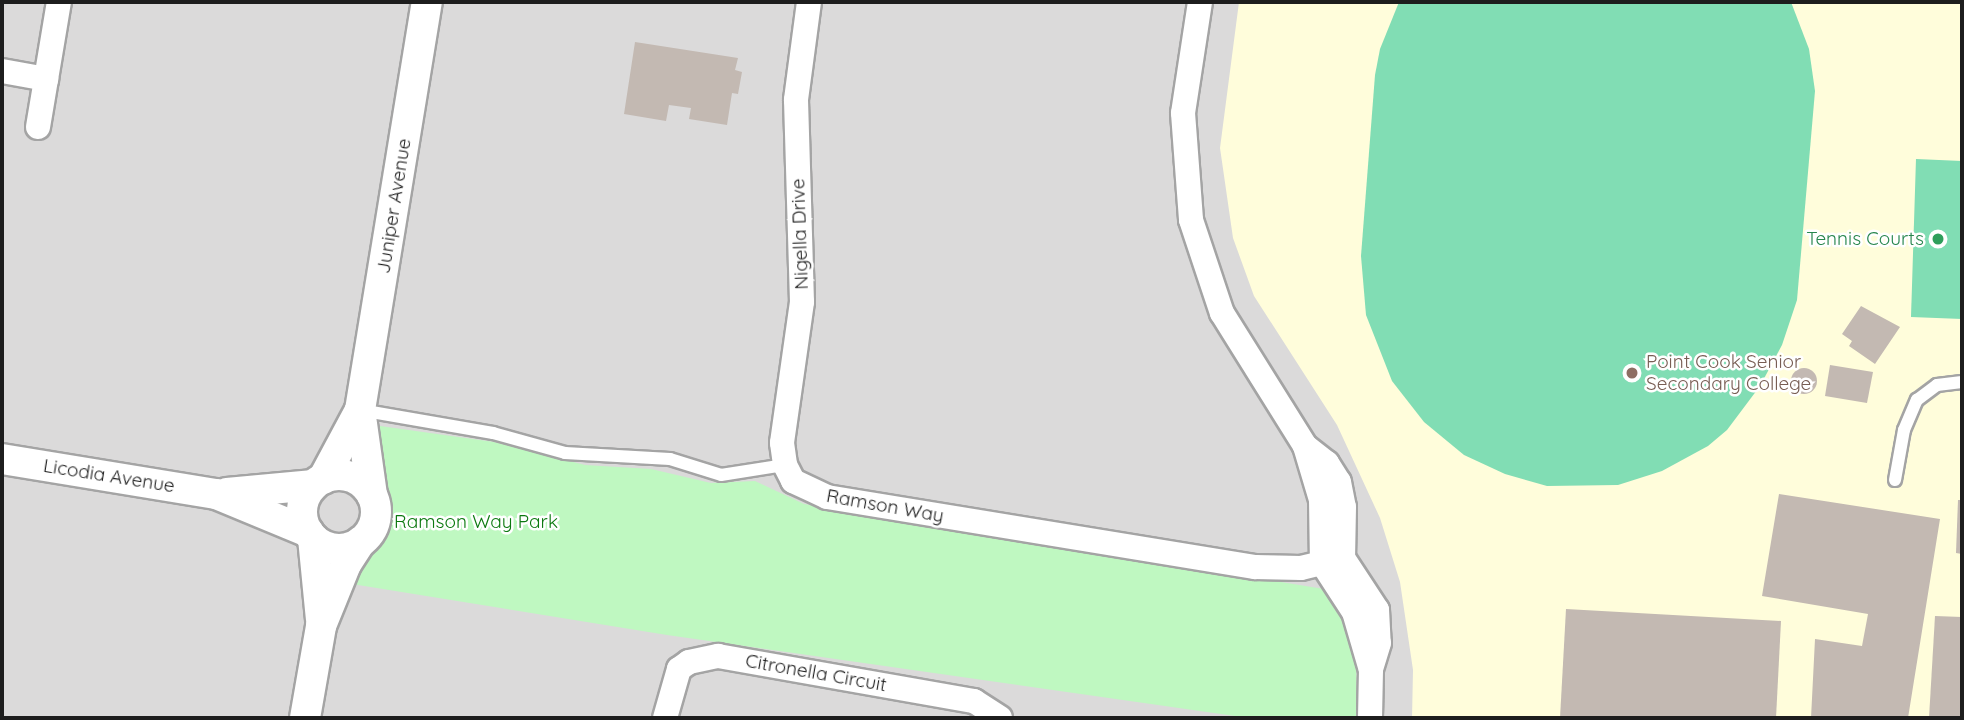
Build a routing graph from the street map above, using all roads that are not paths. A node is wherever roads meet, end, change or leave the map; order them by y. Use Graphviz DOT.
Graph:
graph roads {
  1 [pos="59,2"];
  2 [pos="427,2"];
  3 [pos="808,2"];
  4 [pos="1200,2"];
  5 [pos="2,71"];
  6 [pos="46,79"];
  7 [pos="38,127"];
  8 [pos="1962,382"];
  9 [pos="360,410"];
  10 [pos="2,459"];
  11 [pos="785,465"];
  12 [pos="1895,480"];
  13 [pos="319,482"];
  14 [pos="216,494"];
  15 [pos="372,495"];
  16 [pos="311,535"];
  17 [pos="361,541"];
  18 [pos="1333,560"];
  19 [pos="321,626"];
  20 [pos="305,718"];
  21 [pos="665,718"];
  22 [pos="1000,718"];
  23 [pos="1370,718"];
  1 -- 6 [label="street"];
  2 -- 9 [label="street, Juniper Avenue"];
  3 -- 11 [label="street, Nigella Drive"];
  4 -- 18 [label="street"];
  5 -- 6 [label="street"];
  6 -- 7 [label="street"];
  8 -- 12 [label="lane"];
  9 -- 11 [label="lane"];
  9 -- 13 [label="street, Juniper Avenue"];
  9 -- 15 [label="street, Juniper Avenue"];
  10 -- 14 [label="street, Licodia Avenue"];
  11 -- 18 [label="street, Ramson Way"];
  13 -- 14 [label="street, Licodia Avenue"];
  13 -- 15 [label="street"];
  13 -- 16 [label="street"];
  14 -- 16 [label="street, Licodia Avenue"];
  15 -- 17 [label="street"];
  16 -- 17 [label="street"];
  16 -- 19 [label="street"];
  17 -- 19 [label="street"];
  18 -- 23 [label="street"];
  19 -- 20 [label="street"];
  21 -- 22 [label="street, Citronella Circuit"];
}
